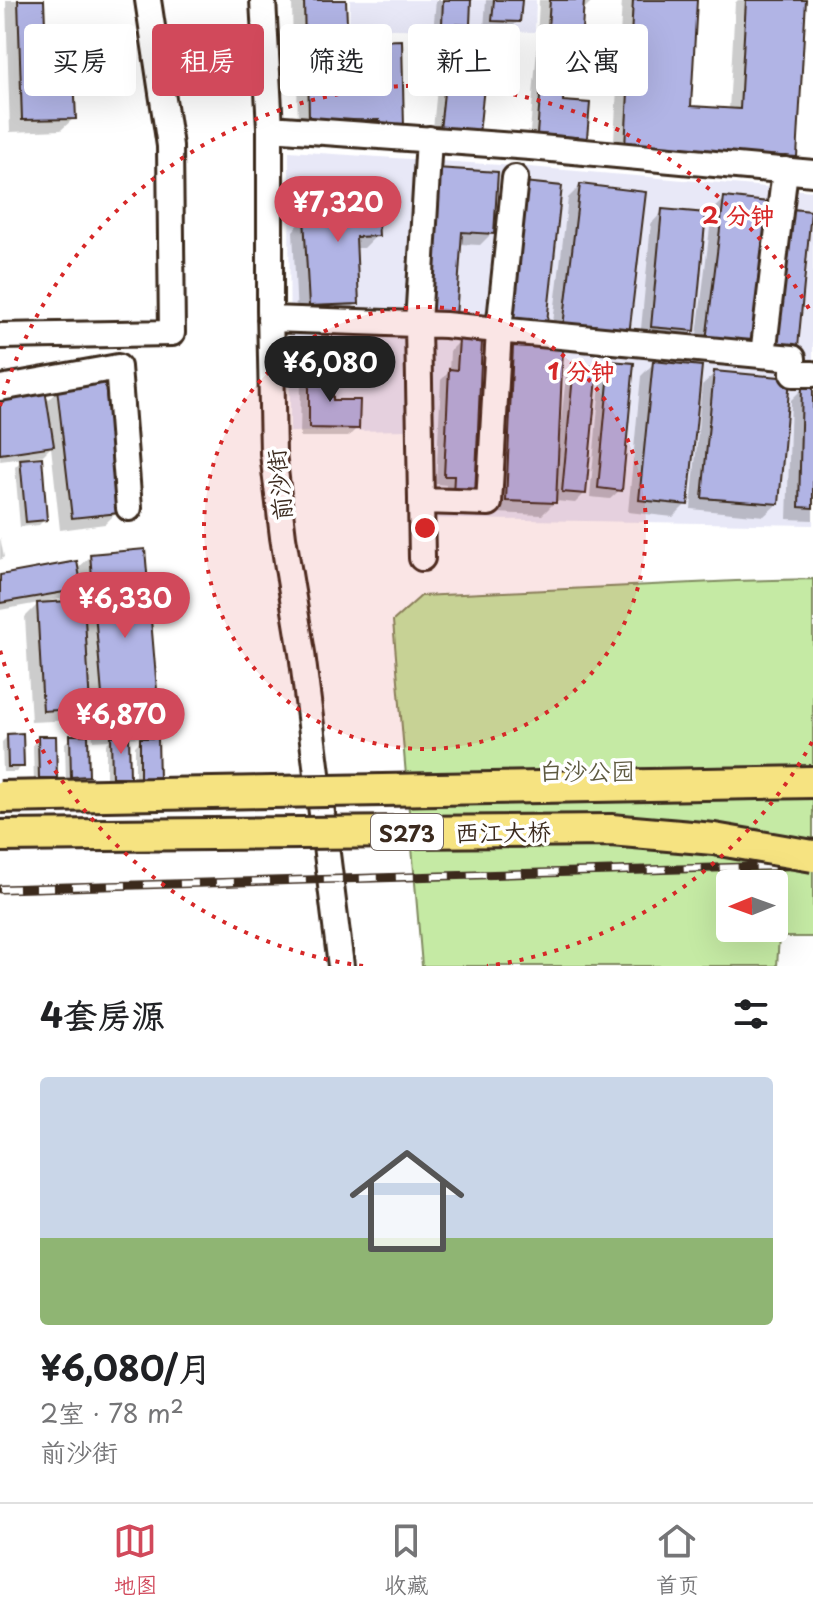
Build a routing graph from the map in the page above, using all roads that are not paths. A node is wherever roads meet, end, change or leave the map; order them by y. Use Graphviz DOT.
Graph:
graph roads {
  1 [pos="148,0"];
  2 [pos="263,0"];
  3 [pos="270,128"];
  4 [pos="429,139"];
  5 [pos="785,170"];
  6 [pos="813,173"];
  7 [pos="515,178"];
  8 [pos="270,319"];
  9 [pos="418,324"];
  10 [pos="499,330"];
  11 [pos="0,336"];
  12 [pos="763,355"];
  13 [pos="813,374"];
  14 [pos="0,388"];
  15 [pos="421,501"];
  16 [pos="129,508"];
  17 [pos="422,558"];
  18 [pos="813,782"];
  19 [pos="0,797"];
  20 [pos="0,836"];
  21 [pos="813,856"];
  22 [pos="341,966"];
  1 -- 11 [label="street"];
  2 -- 3 [label="street, 前沙街"];
  3 -- 4 [label="street"];
  3 -- 8 [label="street, 前沙街"];
  4 -- 5 [label="street"];
  4 -- 9 [label="street"];
  5 -- 6 [label="street"];
  5 -- 12 [label="street"];
  7 -- 10 [label="street"];
  8 -- 9 [label="street"];
  8 -- 22 [label="street, 前沙街"];
  9 -- 10 [label="street"];
  9 -- 15 [label="street"];
  10 -- 12 [label="street"];
  10 -- 15 [label="street"];
  12 -- 13 [label="street"];
  14 -- 16 [label="street"];
  15 -- 17 [label="street"];
  18 -- 19 [label="main road, 西江大桥 / S273, bridge"];
  20 -- 21 [label="main road, 西江大桥 / S273, bridge"];
}
